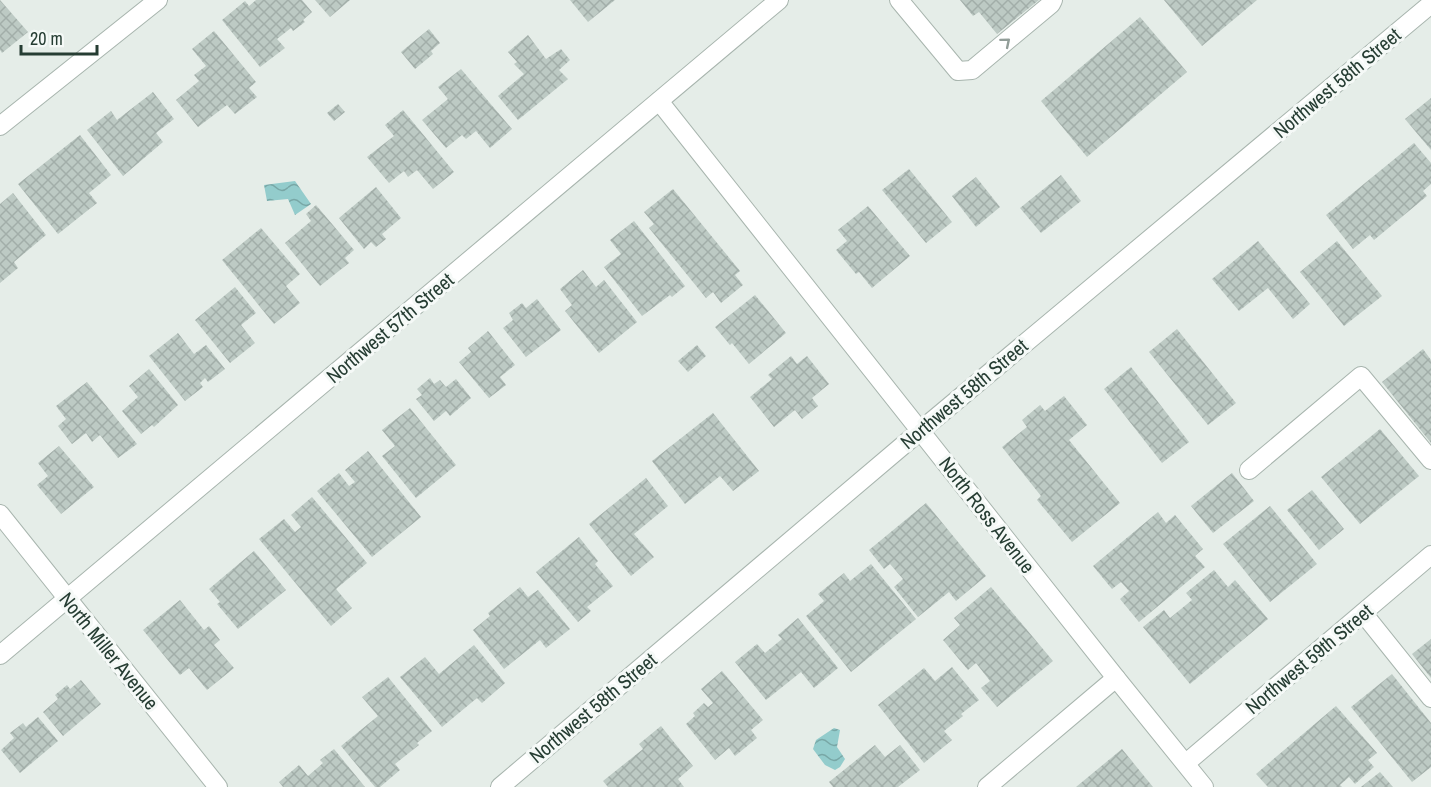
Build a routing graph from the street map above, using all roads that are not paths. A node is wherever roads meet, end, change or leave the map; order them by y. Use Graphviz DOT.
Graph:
graph roads {
  1 [pos="158,0"];
  2 [pos="779,0"];
  3 [pos="899,0"];
  4 [pos="1053,0"];
  5 [pos="1431,4"];
  6 [pos="659,100"];
  7 [pos="0,126"];
  8 [pos="920,431"];
  9 [pos="1431,460"];
  10 [pos="1249,470"];
  11 [pos="0,514"];
  12 [pos="1431,555"];
  13 [pos="68,599"];
  14 [pos="1363,613"];
  15 [pos="0,656"];
  16 [pos="1116,678"];
  17 [pos="1431,698"];
  18 [pos="1186,763"];
  19 [pos="218,787"];
  20 [pos="500,787"];
  21 [pos="987,787"];
  22 [pos="1204,787"];
  1 -- 7 [label="street"];
  2 -- 6 [label="street, Northwest 57th Street"];
  3 -- 4 [label="street, one-way"];
  5 -- 8 [label="street, Northwest 58th Street"];
  6 -- 8 [label="street, North Ross Avenue"];
  6 -- 13 [label="street, Northwest 57th Street"];
  8 -- 16 [label="street, North Ross Avenue"];
  8 -- 20 [label="street, Northwest 58th Street"];
  9 -- 10 [label="street"];
  11 -- 13 [label="street, North Miller Avenue"];
  12 -- 14 [label="street, Northwest 59th Street"];
  13 -- 15 [label="street, Northwest 57th Street"];
  13 -- 19 [label="street, North Miller Avenue"];
  14 -- 17 [label="street"];
  14 -- 18 [label="street, Northwest 59th Street"];
  16 -- 18 [label="street, North Ross Avenue"];
  16 -- 21 [label="street"];
  18 -- 22 [label="street, North Ross Avenue"];
}
